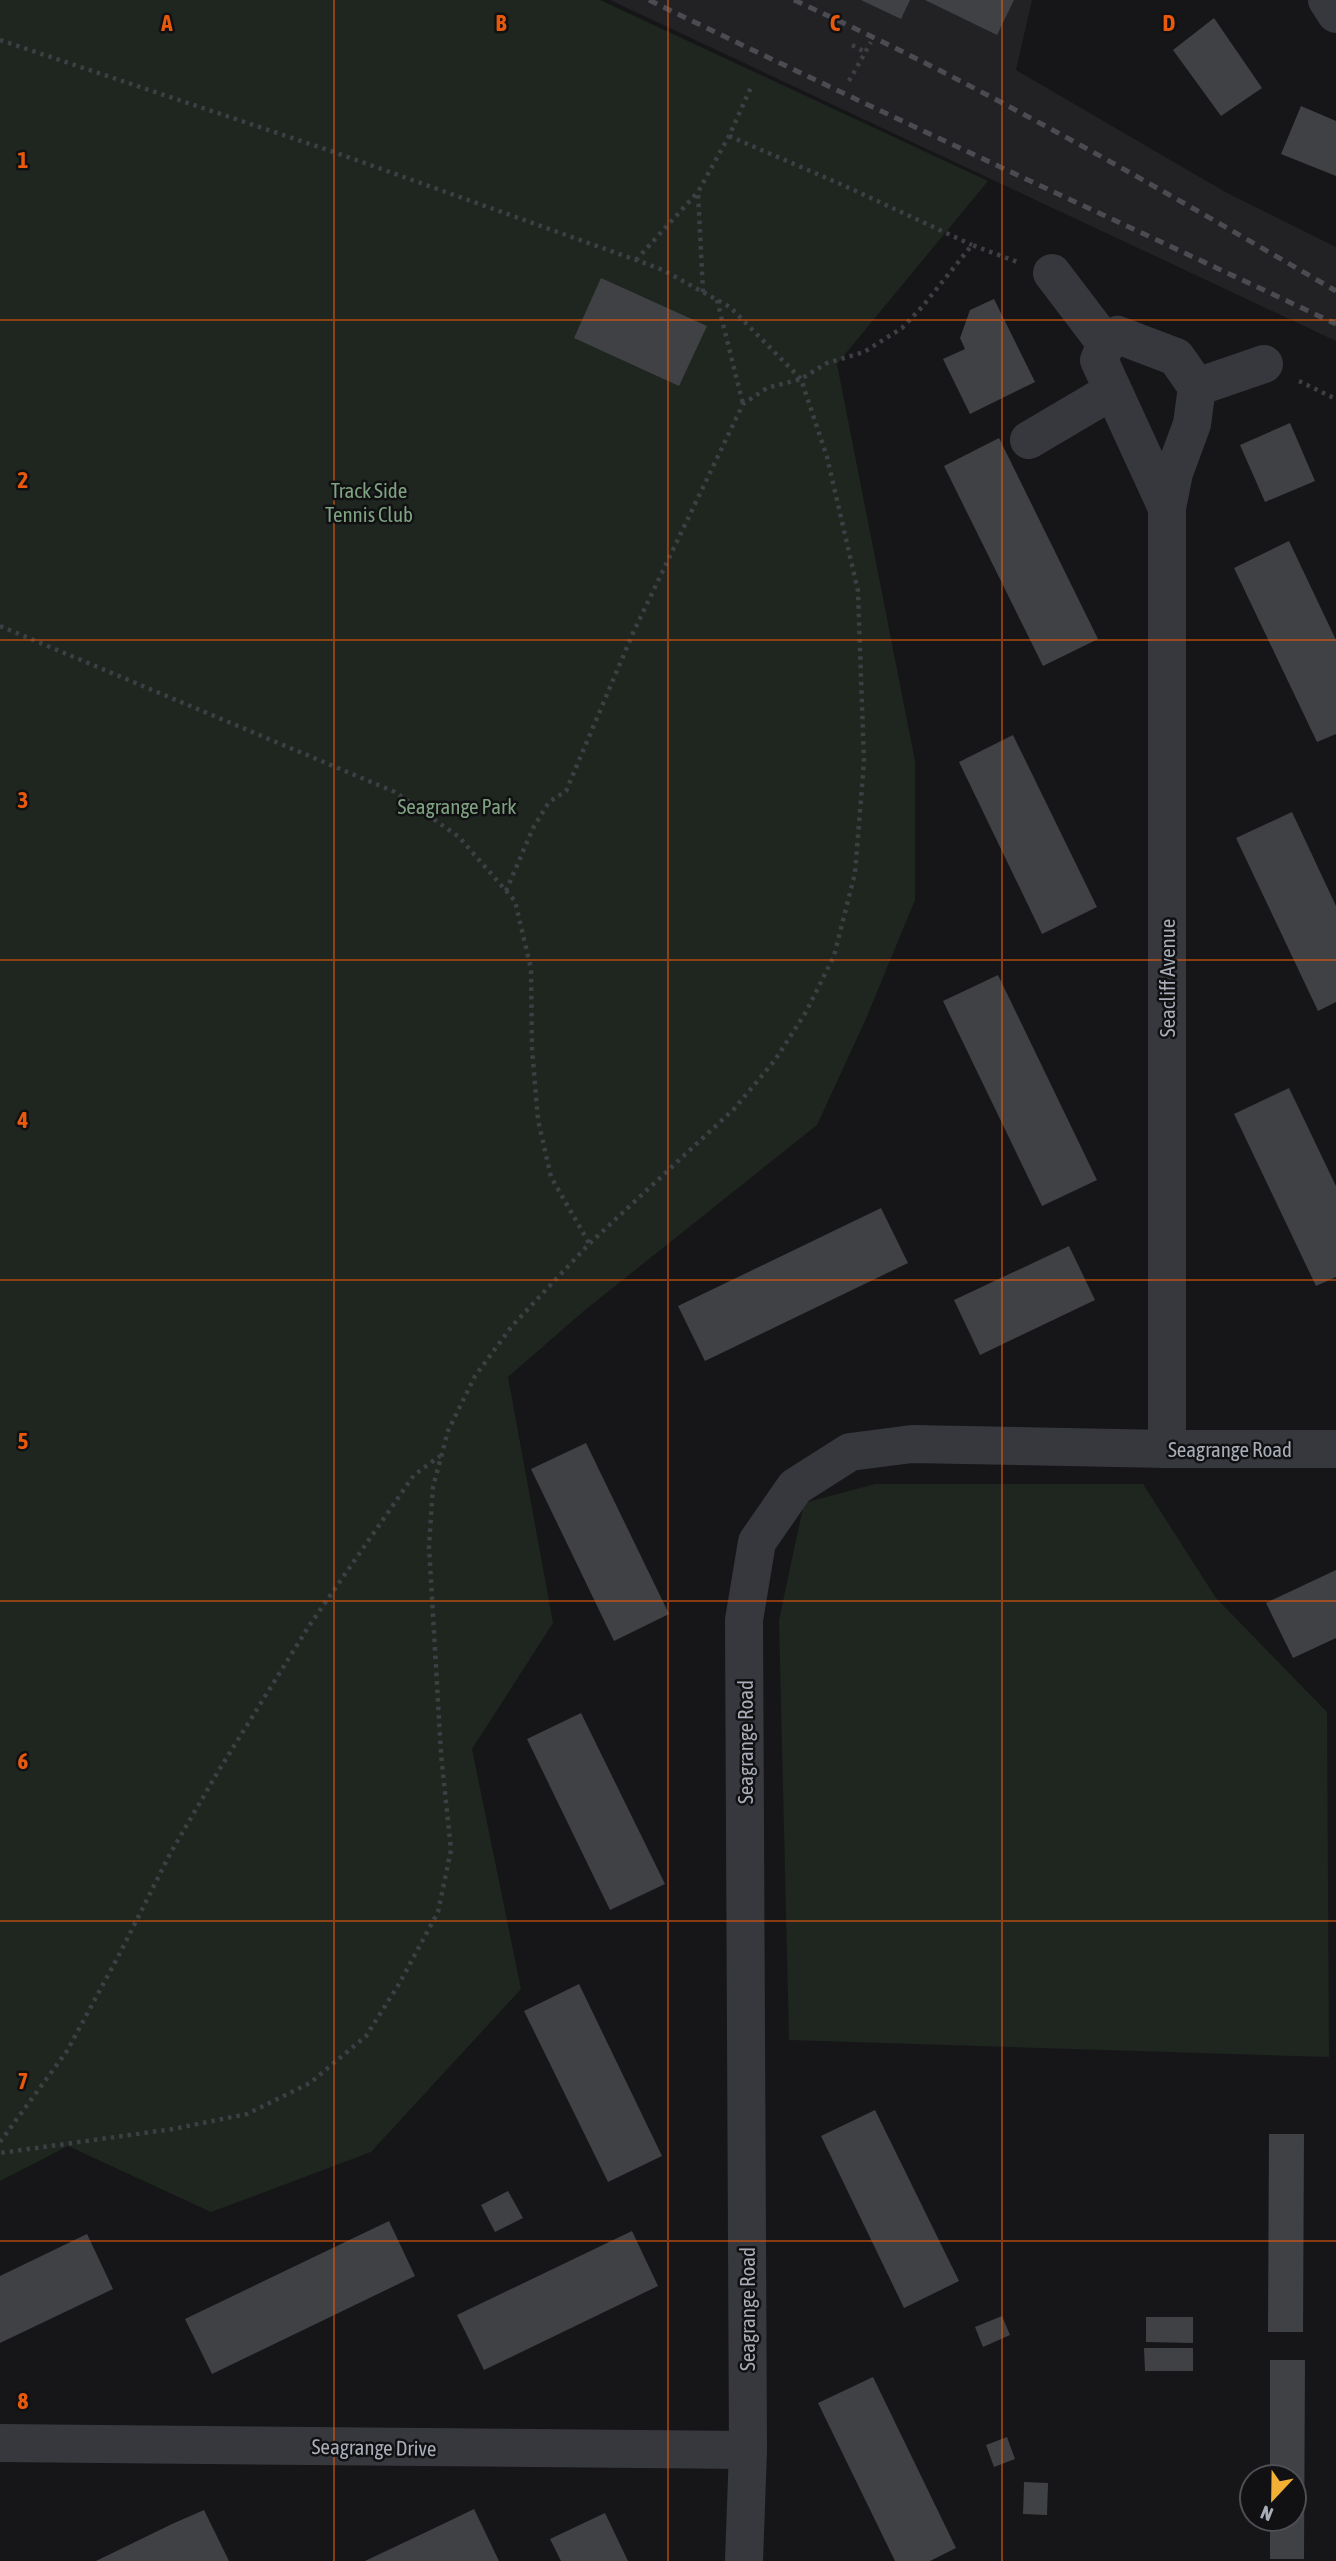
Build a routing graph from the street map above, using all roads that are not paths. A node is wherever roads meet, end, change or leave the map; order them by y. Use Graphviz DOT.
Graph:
graph roads {
  1 [pos="1327,0"];
  2 [pos="1336,13"];
  3 [pos="1052,274"];
  4 [pos="1107,344"];
  5 [pos="1264,364"];
  6 [pos="1197,387"];
  7 [pos="1112,391"];
  8 [pos="1029,440"];
  9 [pos="1167,508"];
  10 [pos="1167,1449"];
  11 [pos="1336,1449"];
  12 [pos="0,2444"];
  13 [pos="748,2450"];
  14 [pos="744,2561"];
  1 -- 2 [label="street"];
  3 -- 4 [label="street"];
  4 -- 6 [label="street"];
  4 -- 7 [label="street, Seacliff Avenue"];
  5 -- 6 [label="street"];
  6 -- 9 [label="street, Seacliff Avenue"];
  7 -- 8 [label="street"];
  7 -- 9 [label="street, Seacliff Avenue"];
  9 -- 10 [label="street, Seacliff Avenue"];
  10 -- 11 [label="street, Seagrange Road"];
  10 -- 13 [label="street, Seagrange Road"];
  12 -- 13 [label="street, Seagrange Drive"];
  13 -- 14 [label="street, Seagrange Road"];
}
